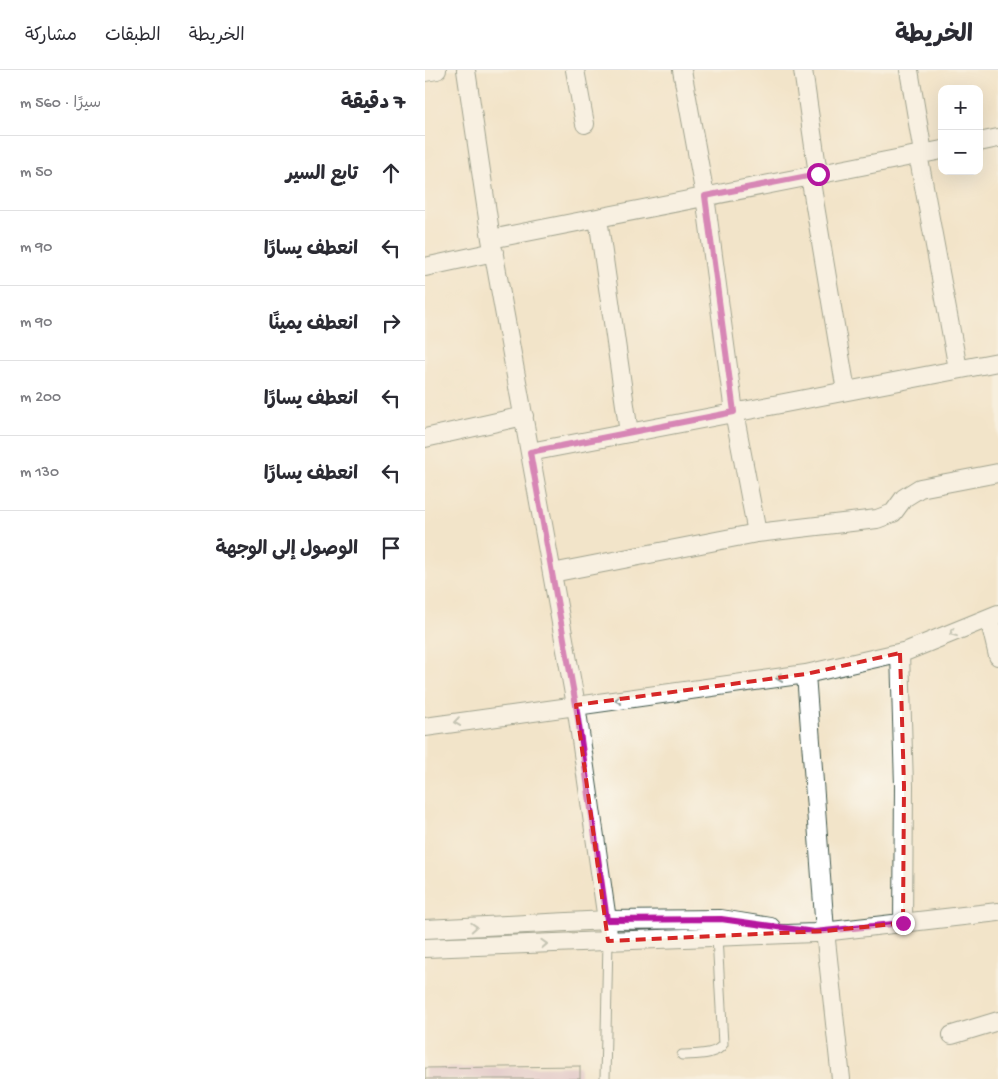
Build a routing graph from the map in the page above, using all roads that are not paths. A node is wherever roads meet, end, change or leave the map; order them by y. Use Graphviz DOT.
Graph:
graph roads {
  1 [pos="437,70"];
  2 [pos="466,70"];
  3 [pos="575,70"];
  4 [pos="682,70"];
  5 [pos="803,70"];
  6 [pos="909,70"];
  7 [pos="425,72"];
  8 [pos="585,124"];
  9 [pos="998,138"];
  10 [pos="983,141"];
  11 [pos="938,151"];
  12 [pos="921,154"];
  13 [pos="814,175"];
  14 [pos="705,196"];
  15 [pos="598,218"];
  16 [pos="493,245"];
  17 [pos="425,267"];
  18 [pos="998,362"];
  19 [pos="958,369"];
  20 [pos="846,391"];
  21 [pos="734,412"];
  22 [pos="524,416"];
  23 [pos="629,433"];
  24 [pos="425,438"];
  25 [pos="530,452"];
  26 [pos="998,473"];
  27 [pos="757,533"];
  28 [pos="552,573"];
  29 [pos="994,616"];
  30 [pos="900,653"];
  31 [pos="998,656"];
  32 [pos="806,674"];
  33 [pos="576,705"];
  34 [pos="425,727"];
  35 [pos="998,912"];
  36 [pos="607,920"];
  37 [pos="903,923"];
  38 [pos="425,929"];
  39 [pos="820,932"];
  40 [pos="717,937"];
  41 [pos="608,941"];
  42 [pos="425,948"];
  43 [pos="998,1021"];
  44 [pos="952,1035"];
  45 [pos="682,1055"];
  46 [pos="605,1079"];
  47 [pos="841,1079"];
  1 -- 7 [label="street"];
  2 -- 16 [label="street"];
  3 -- 8 [label="street"];
  4 -- 14 [label="street"];
  5 -- 13 [label="street"];
  6 -- 12 [label="street"];
  9 -- 10 [label="street"];
  11 -- 12 [label="street"];
  12 -- 13 [label="street"];
  12 -- 19 [label="street"];
  13 -- 14 [label="street"];
  13 -- 20 [label="street"];
  14 -- 15 [label="street"];
  14 -- 21 [label="street"];
  15 -- 16 [label="street"];
  15 -- 23 [label="street"];
  16 -- 17 [label="street"];
  16 -- 22 [label="street"];
  18 -- 19 [label="street"];
  19 -- 20 [label="street"];
  20 -- 21 [label="street"];
  21 -- 23 [label="street"];
  21 -- 27 [label="street"];
  22 -- 24 [label="street"];
  22 -- 25 [label="street"];
  23 -- 25 [label="street"];
  25 -- 28 [label="street"];
  26 -- 27 [label="street"];
  27 -- 28 [label="street"];
  28 -- 33 [label="street"];
  29 -- 30 [label="street, one-way"];
  29 -- 31 [label="street"];
  30 -- 32 [label="street"];
  30 -- 37 [label="street"];
  32 -- 33 [label="street, one-way"];
  32 -- 39 [label="street"];
  33 -- 34 [label="street, one-way"];
  33 -- 36 [label="street"];
  35 -- 37 [label="street"];
  38 -- 36 [label="street, one-way"];
  36 -- 39 [label="street"];
  36 -- 41 [label="street"];
  37 -- 39 [label="street"];
  39 -- 40 [label="street"];
  39 -- 47 [label="street"];
  40 -- 41 [label="street"];
  40 -- 45 [label="lane"];
  42 -- 41 [label="street, one-way"];
  41 -- 46 [label="lane"];
  43 -- 44 [label="street"];
}
